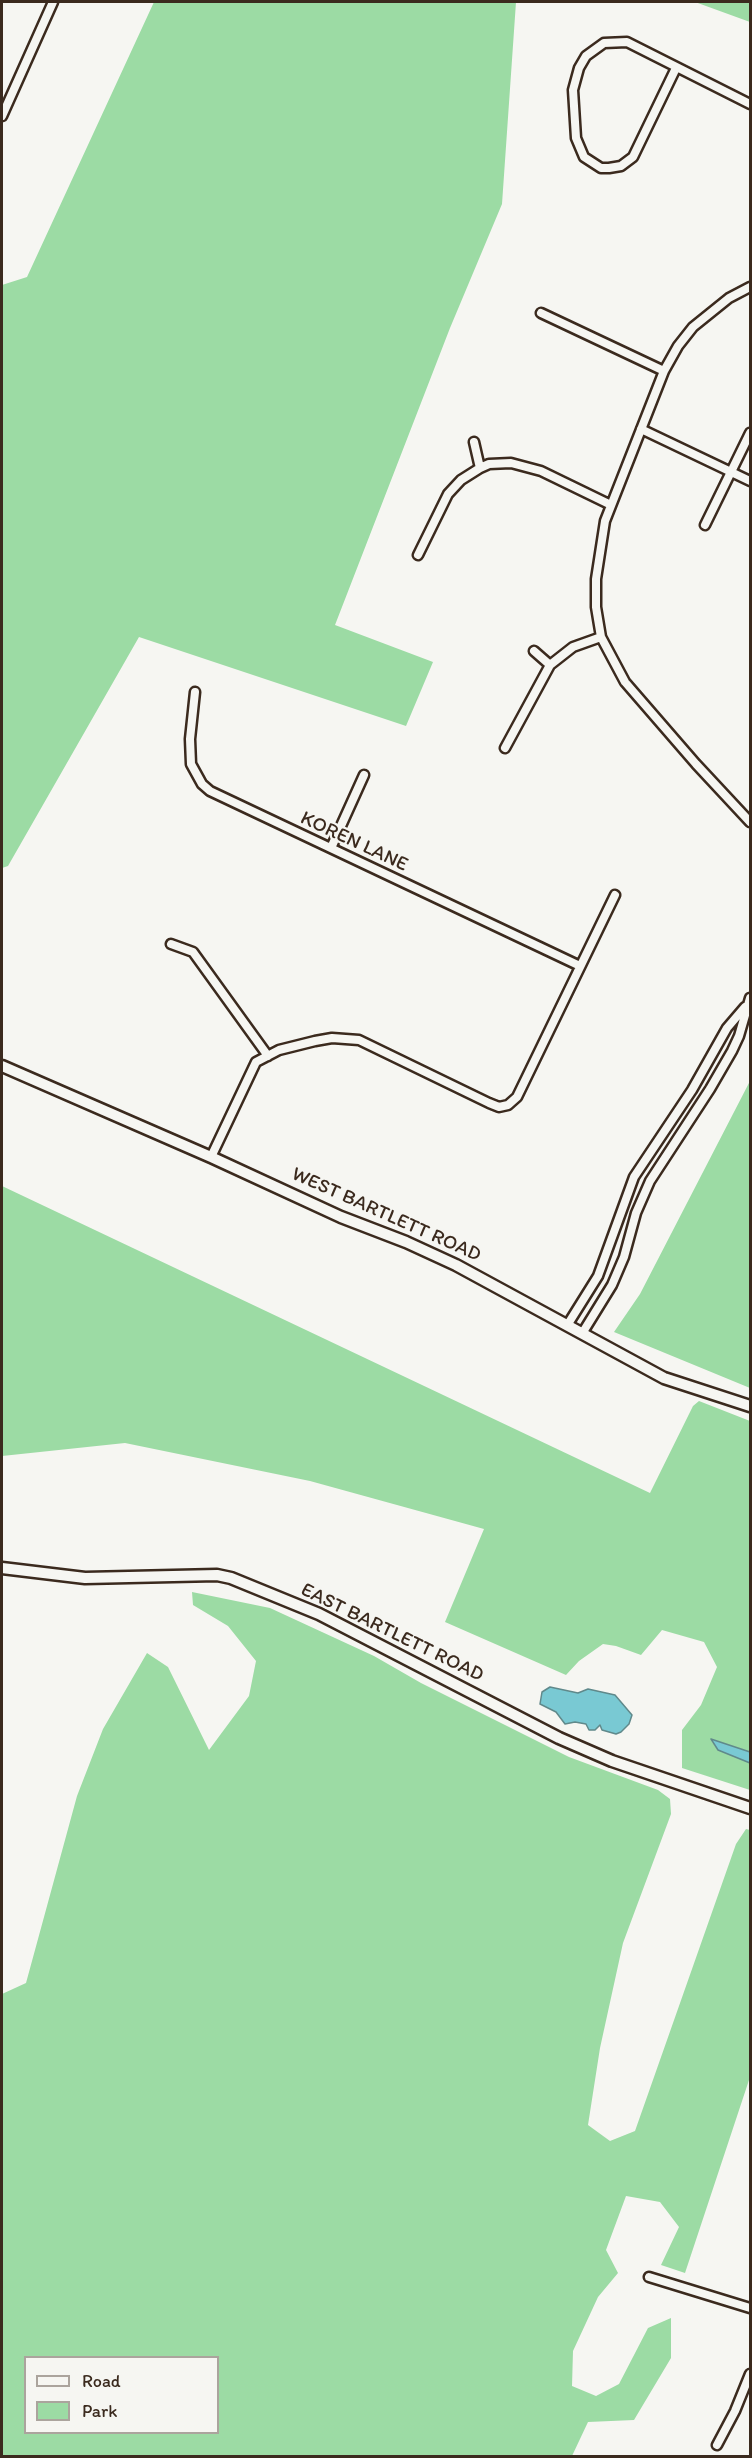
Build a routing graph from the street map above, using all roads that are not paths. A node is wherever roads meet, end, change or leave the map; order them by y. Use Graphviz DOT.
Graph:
graph roads {
  1 [pos="53,2"];
  2 [pos="676,68"];
  3 [pos="750,104"];
  4 [pos="2,116"];
  5 [pos="750,287"];
  6 [pos="541,313"];
  7 [pos="664,371"];
  8 [pos="641,429"];
  9 [pos="750,432"];
  10 [pos="474,442"];
  11 [pos="480,468"];
  12 [pos="731,472"];
  13 [pos="750,481"];
  14 [pos="611,505"];
  15 [pos="705,525"];
  16 [pos="418,555"];
  17 [pos="601,637"];
  18 [pos="534,651"];
  19 [pos="550,665"];
  20 [pos="195,692"];
  21 [pos="505,748"];
  22 [pos="364,775"];
  23 [pos="750,820"];
  24 [pos="331,848"];
  25 [pos="615,895"];
  26 [pos="171,944"];
  27 [pos="580,966"];
  28 [pos="749,1001"];
  29 [pos="718,1043"];
  30 [pos="732,1051"];
  31 [pos="268,1056"];
  32 [pos="2,1066"];
  33 [pos="211,1157"];
  34 [pos="598,1276"];
  35 [pos="612,1285"];
  36 [pos="568,1324"];
  37 [pos="583,1332"];
  38 [pos="750,1406"];
  39 [pos="2,1568"];
  40 [pos="750,1808"];
  41 [pos="649,2277"];
  42 [pos="750,2308"];
  43 [pos="750,2374"];
  44 [pos="717,2445"];
  1 -- 4 [label="street"];
  2 -- 2 [label="street"];
  2 -- 3 [label="street"];
  5 -- 7 [label="street"];
  6 -- 7 [label="street"];
  7 -- 8 [label="street"];
  8 -- 12 [label="street"];
  8 -- 14 [label="street"];
  9 -- 12 [label="street"];
  10 -- 11 [label="street"];
  11 -- 14 [label="street"];
  11 -- 16 [label="street"];
  12 -- 13 [label="street"];
  12 -- 15 [label="street"];
  14 -- 17 [label="street"];
  17 -- 19 [label="street"];
  17 -- 23 [label="street"];
  18 -- 19 [label="street"];
  19 -- 21 [label="street"];
  20 -- 24 [label="street, KOREN LANE"];
  22 -- 24 [label="street"];
  24 -- 27 [label="street, KOREN LANE"];
  25 -- 27 [label="street"];
  26 -- 31 [label="street"];
  27 -- 31 [label="street"];
  28 -- 29 [label="street"];
  28 -- 30 [label="street"];
  29 -- 30 [label="street"];
  29 -- 34 [label="street"];
  30 -- 35 [label="street"];
  31 -- 33 [label="street"];
  32 -- 33 [label="street, WEST BARTLETT ROAD"];
  33 -- 36 [label="street, WEST BARTLETT ROAD"];
  34 -- 35 [label="street"];
  34 -- 36 [label="street"];
  35 -- 37 [label="street"];
  36 -- 37 [label="street, WEST BARTLETT ROAD"];
  37 -- 38 [label="street, WEST BARTLETT ROAD"];
  39 -- 40 [label="street, EAST BARTLETT ROAD"];
  41 -- 42 [label="street"];
  43 -- 44 [label="street"];
}
